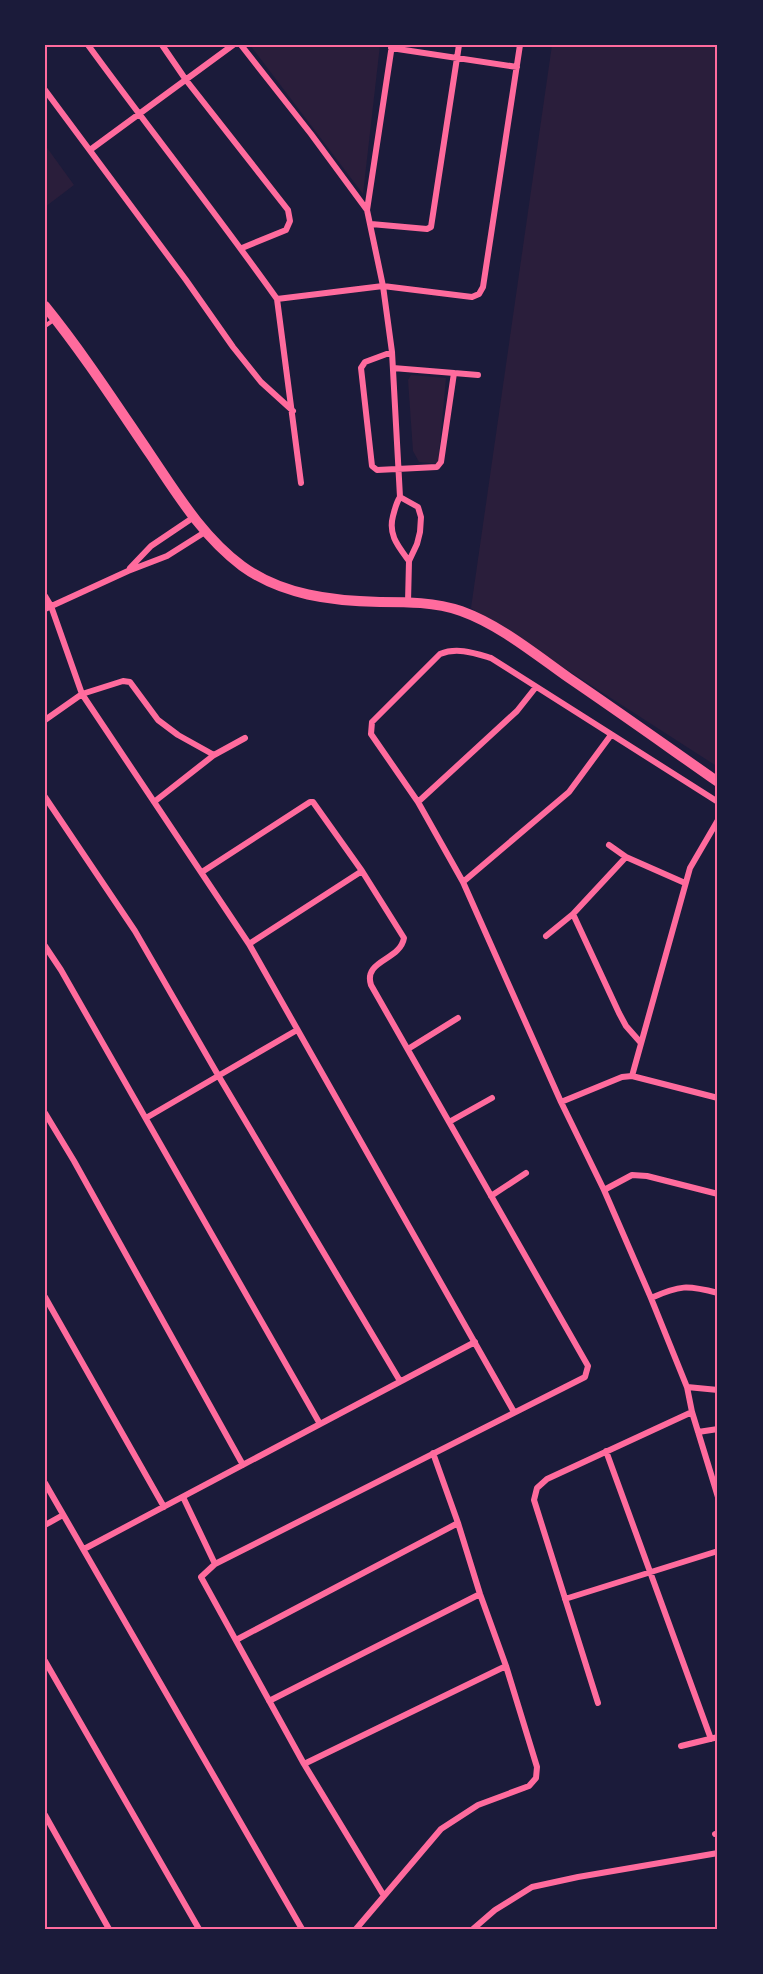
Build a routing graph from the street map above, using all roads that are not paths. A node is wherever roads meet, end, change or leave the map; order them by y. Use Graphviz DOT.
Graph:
graph roads {
  1 [pos="88,45"];
  2 [pos="162,45"];
  3 [pos="233,45"];
  4 [pos="241,45"];
  5 [pos="459,45"];
  6 [pos="519,45"];
  7 [pos="391,46"];
  8 [pos="458,58"];
  9 [pos="517,67"];
  10 [pos="186,80"];
  11 [pos="45,90"];
  12 [pos="139,114"];
  13 [pos="90,150"];
  14 [pos="367,210"];
  15 [pos="371,224"];
  16 [pos="242,248"];
  17 [pos="383,286"];
  18 [pos="278,299"];
  19 [pos="45,306"];
  20 [pos="55,319"];
  21 [pos="45,326"];
  22 [pos="392,352"];
  23 [pos="393,368"];
  24 [pos="454,373"];
  25 [pos="478,375"];
  26 [pos="293,411"];
  27 [pos="399,469"];
  28 [pos="301,483"];
  29 [pos="400,497"];
  30 [pos="194,517"];
  31 [pos="205,532"];
  32 [pos="409,561"];
  33 [pos="128,571"];
  34 [pos="45,596"];
  35 [pos="408,602"];
  36 [pos="48,607"];
  37 [pos="536,687"];
  38 [pos="82,694"];
  39 [pos="45,720"];
  40 [pos="611,735"];
  41 [pos="245,738"];
  42 [pos="214,755"];
  43 [pos="718,782"];
  44 [pos="45,797"];
  45 [pos="154,802"];
  46 [pos="418,802"];
  47 [pos="718,802"];
  48 [pos="718,820"];
  49 [pos="609,845"];
  50 [pos="626,857"];
  51 [pos="362,871"];
  52 [pos="202,872"];
  53 [pos="463,882"];
  54 [pos="685,883"];
  55 [pos="573,914"];
  56 [pos="546,936"];
  57 [pos="249,944"];
  58 [pos="45,946"];
  59 [pos="458,1018"];
  60 [pos="297,1030"];
  61 [pos="641,1043"];
  62 [pos="408,1049"];
  63 [pos="218,1075"];
  64 [pos="632,1076"];
  65 [pos="492,1098"];
  66 [pos="718,1098"];
  67 [pos="561,1102"];
  68 [pos="45,1113"];
  69 [pos="146,1118"];
  70 [pos="449,1122"];
  71 [pos="526,1173"];
  72 [pos="604,1190"];
  73 [pos="718,1194"];
  74 [pos="491,1196"];
  75 [pos="718,1293"];
  76 [pos="45,1297"];
  77 [pos="651,1298"];
  78 [pos="475,1342"];
  79 [pos="400,1381"];
  80 [pos="687,1388"];
  81 [pos="718,1390"];
  82 [pos="514,1412"];
  83 [pos="692,1412"];
  84 [pos="320,1424"];
  85 [pos="718,1429"];
  86 [pos="698,1432"];
  87 [pos="606,1451"];
  88 [pos="433,1453"];
  89 [pos="243,1465"];
  90 [pos="45,1483"];
  91 [pos="183,1497"];
  92 [pos="718,1497"];
  93 [pos="164,1507"];
  94 [pos="63,1515"];
  95 [pos="458,1523"];
  96 [pos="45,1525"];
  97 [pos="84,1549"];
  98 [pos="718,1551"];
  99 [pos="215,1564"];
  100 [pos="650,1572"];
  101 [pos="480,1594"];
  102 [pos="565,1599"];
  103 [pos="236,1640"];
  104 [pos="45,1661"];
  105 [pos="506,1666"];
  106 [pos="269,1701"];
  107 [pos="598,1703"];
  108 [pos="718,1737"];
  109 [pos="711,1739"];
  110 [pos="681,1746"];
  111 [pos="304,1764"];
  112 [pos="45,1815"];
  113 [pos="718,1853"];
  114 [pos="384,1896"];
  115 [pos="109,1929"];
  116 [pos="199,1929"];
  117 [pos="302,1929"];
  118 [pos="356,1929"];
  119 [pos="472,1929"];
  1 -- 12 [label="street"];
  2 -- 10 [label="street"];
  3 -- 10 [label="street"];
  4 -- 14 [label="street"];
  5 -- 8 [label="street"];
  6 -- 9 [label="street"];
  7 -- 8 [label="street"];
  7 -- 14 [label="street"];
  8 -- 9 [label="street"];
  8 -- 15 [label="street"];
  9 -- 17 [label="street"];
  10 -- 12 [label="street"];
  10 -- 16 [label="street"];
  11 -- 13 [label="street"];
  12 -- 13 [label="street"];
  12 -- 16 [label="street"];
  13 -- 26 [label="street"];
  14 -- 15 [label="street"];
  15 -- 17 [label="street"];
  16 -- 18 [label="street"];
  17 -- 18 [label="street"];
  17 -- 22 [label="street"];
  18 -- 26 [label="street"];
  19 -- 20 [label="street"];
  20 -- 21 [label="lane"];
  20 -- 30 [label="street"];
  22 -- 23 [label="street"];
  22 -- 27 [label="street"];
  23 -- 24 [label="street"];
  23 -- 27 [label="street"];
  24 -- 25 [label="street"];
  24 -- 27 [label="street"];
  26 -- 28 [label="street"];
  27 -- 29 [label="street"];
  29 -- 32 [label="street"];
  29 -- 32 [label="street"];
  30 -- 31 [label="street"];
  30 -- 33 [label="street"];
  31 -- 33 [label="street"];
  31 -- 35 [label="street"];
  32 -- 35 [label="street"];
  33 -- 36 [label="street"];
  34 -- 36 [label="street"];
  35 -- 43 [label="street"];
  36 -- 38 [label="street"];
  37 -- 40 [label="street"];
  37 -- 46 [label="street"];
  37 -- 46 [label="street"];
  38 -- 39 [label="street"];
  38 -- 42 [label="street"];
  38 -- 45 [label="street"];
  40 -- 47 [label="street"];
  40 -- 53 [label="street"];
  41 -- 42 [label="street"];
  42 -- 45 [label="street"];
  44 -- 63 [label="street"];
  45 -- 52 [label="street"];
  46 -- 53 [label="street"];
  48 -- 54 [label="street"];
  49 -- 50 [label="street"];
  50 -- 54 [label="street"];
  50 -- 55 [label="street"];
  51 -- 52 [label="street"];
  51 -- 57 [label="street"];
  51 -- 62 [label="street"];
  52 -- 57 [label="street"];
  53 -- 67 [label="street"];
  54 -- 61 [label="street"];
  55 -- 56 [label="street"];
  55 -- 61 [label="street"];
  57 -- 60 [label="street"];
  58 -- 69 [label="street"];
  59 -- 62 [label="street"];
  60 -- 63 [label="street"];
  60 -- 78 [label="street"];
  61 -- 64 [label="street"];
  62 -- 70 [label="street"];
  63 -- 69 [label="street"];
  63 -- 79 [label="street"];
  64 -- 66 [label="street"];
  64 -- 67 [label="street"];
  65 -- 70 [label="street"];
  67 -- 72 [label="street"];
  68 -- 89 [label="street"];
  69 -- 84 [label="street"];
  70 -- 74 [label="street"];
  71 -- 74 [label="street"];
  72 -- 73 [label="street"];
  72 -- 77 [label="street"];
  74 -- 82 [label="street"];
  75 -- 77 [label="street"];
  76 -- 93 [label="street"];
  77 -- 80 [label="street"];
  78 -- 79 [label="street"];
  78 -- 82 [label="street"];
  79 -- 84 [label="street"];
  80 -- 81 [label="street"];
  80 -- 83 [label="street"];
  82 -- 88 [label="street"];
  83 -- 86 [label="street"];
  83 -- 87 [label="street"];
  84 -- 89 [label="street"];
  85 -- 86 [label="street"];
  86 -- 92 [label="street"];
  87 -- 100 [label="street"];
  87 -- 102 [label="street"];
  88 -- 95 [label="street"];
  88 -- 99 [label="street"];
  89 -- 91 [label="street"];
  90 -- 94 [label="street"];
  91 -- 93 [label="street"];
  91 -- 99 [label="street"];
  93 -- 97 [label="street"];
  94 -- 96 [label="street"];
  94 -- 97 [label="street"];
  95 -- 101 [label="street"];
  95 -- 103 [label="street"];
  97 -- 117 [label="street"];
  98 -- 100 [label="street"];
  99 -- 103 [label="street"];
  100 -- 102 [label="street"];
  100 -- 109 [label="street"];
  101 -- 105 [label="street"];
  101 -- 106 [label="street"];
  102 -- 107 [label="street"];
  103 -- 106 [label="street"];
  104 -- 116 [label="street"];
  105 -- 111 [label="street"];
  105 -- 114 [label="street"];
  106 -- 111 [label="street"];
  108 -- 109 [label="street"];
  109 -- 110 [label="street"];
  111 -- 114 [label="street"];
  112 -- 115 [label="street"];
  113 -- 119 [label="street"];
  114 -- 118 [label="street"];
}
